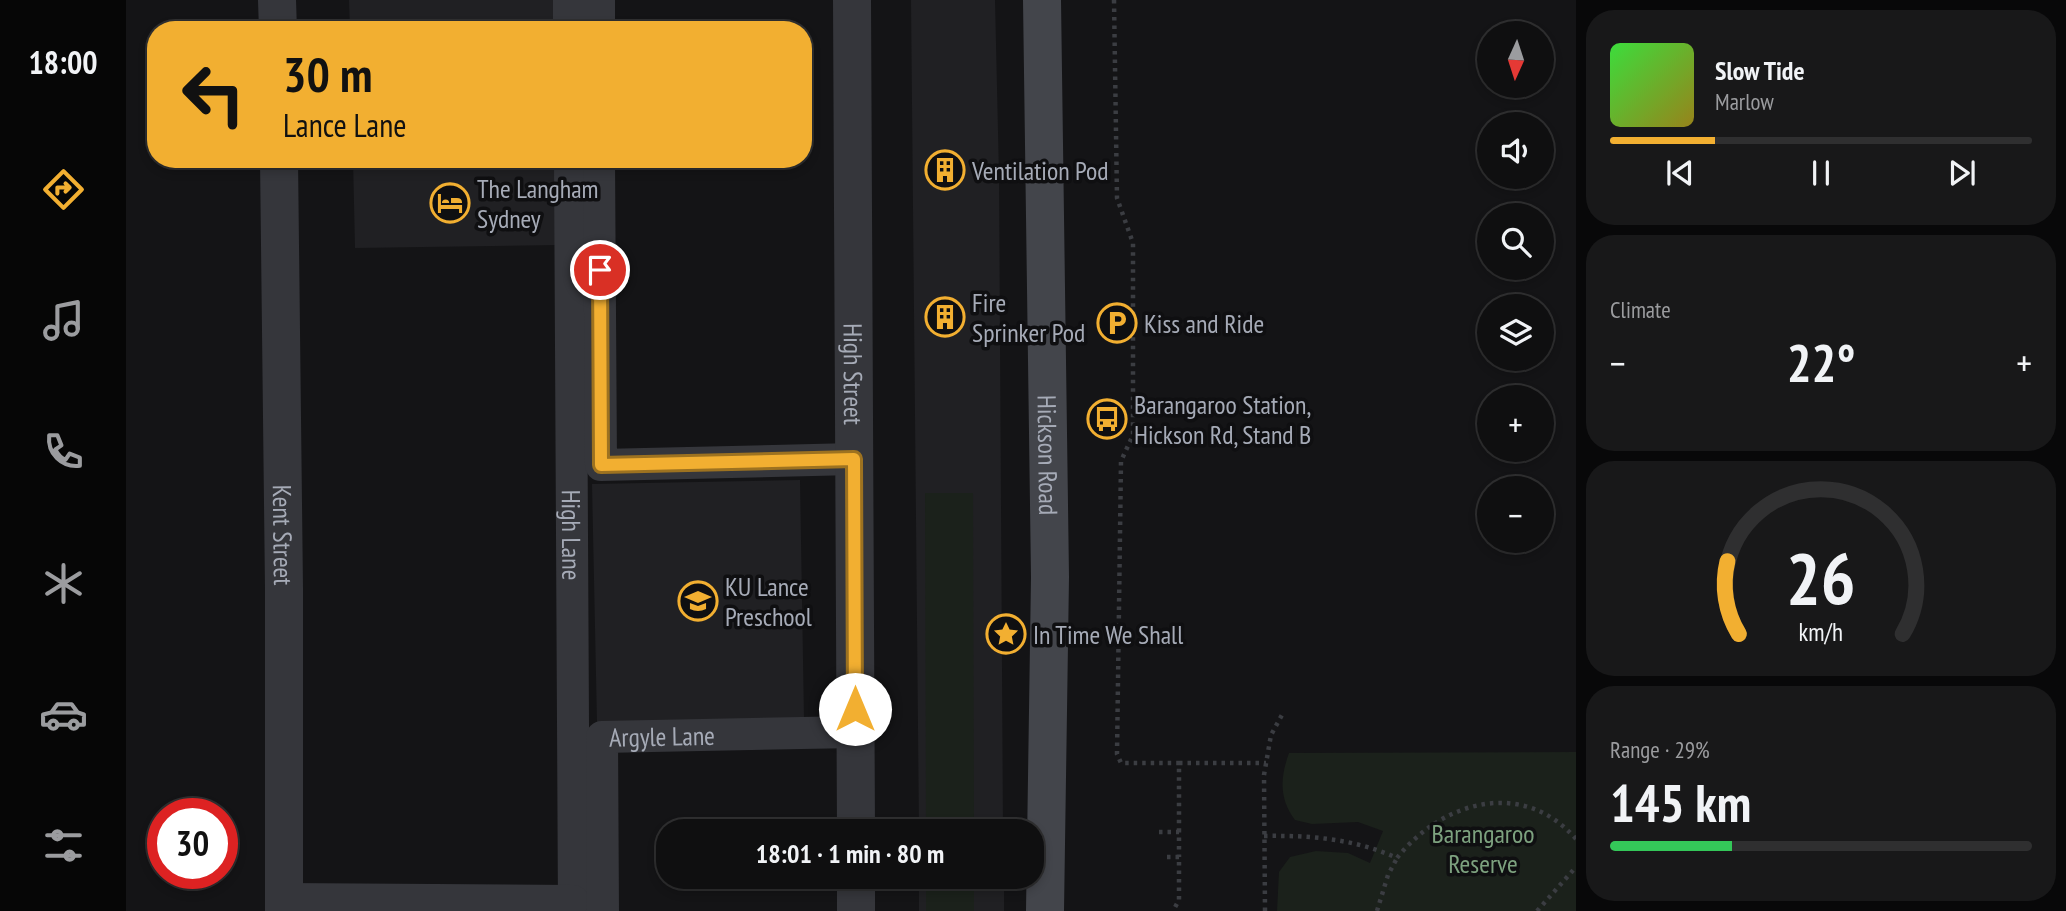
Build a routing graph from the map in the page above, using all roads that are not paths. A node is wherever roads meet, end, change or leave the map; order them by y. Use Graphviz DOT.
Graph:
graph roads {
  1 [pos="277,0"];
  2 [pos="569,0"];
  3 [pos="599,0"];
  4 [pos="852,0"];
  5 [pos="1042,0"];
  6 [pos="278,21"];
  7 [pos="569,21"];
  8 [pos="599,21"];
  9 [pos="279,168"];
  10 [pos="570,168"];
  11 [pos="599,168"];
  12 [pos="854,459"];
  13 [pos="855,732"];
  14 [pos="856,819"];
  15 [pos="856,889"];
  16 [pos="284,905"];
  17 [pos="573,906"];
  18 [pos="603,911"];
  19 [pos="856,911"];
  20 [pos="1045,911"];
  1 -- 6 [label="street"];
  2 -- 7 [label="lane"];
  3 -- 8 [label="lane"];
  4 -- 12 [label="street, High Street"];
  5 -- 20 [label="street, Hickson Road"];
  9 -- 16 [label="street, Kent Street"];
  10 -- 17 [label="lane, High Lane"];
  11 -- 12 [label="lane"];
  12 -- 13 [label="street, High Street"];
  13 -- 14 [label="street, High Street"];
  13 -- 18 [label="lane, Argyle Lane"];
  15 -- 19 [label="street"];
  16 -- 17 [label="lane"];
}
